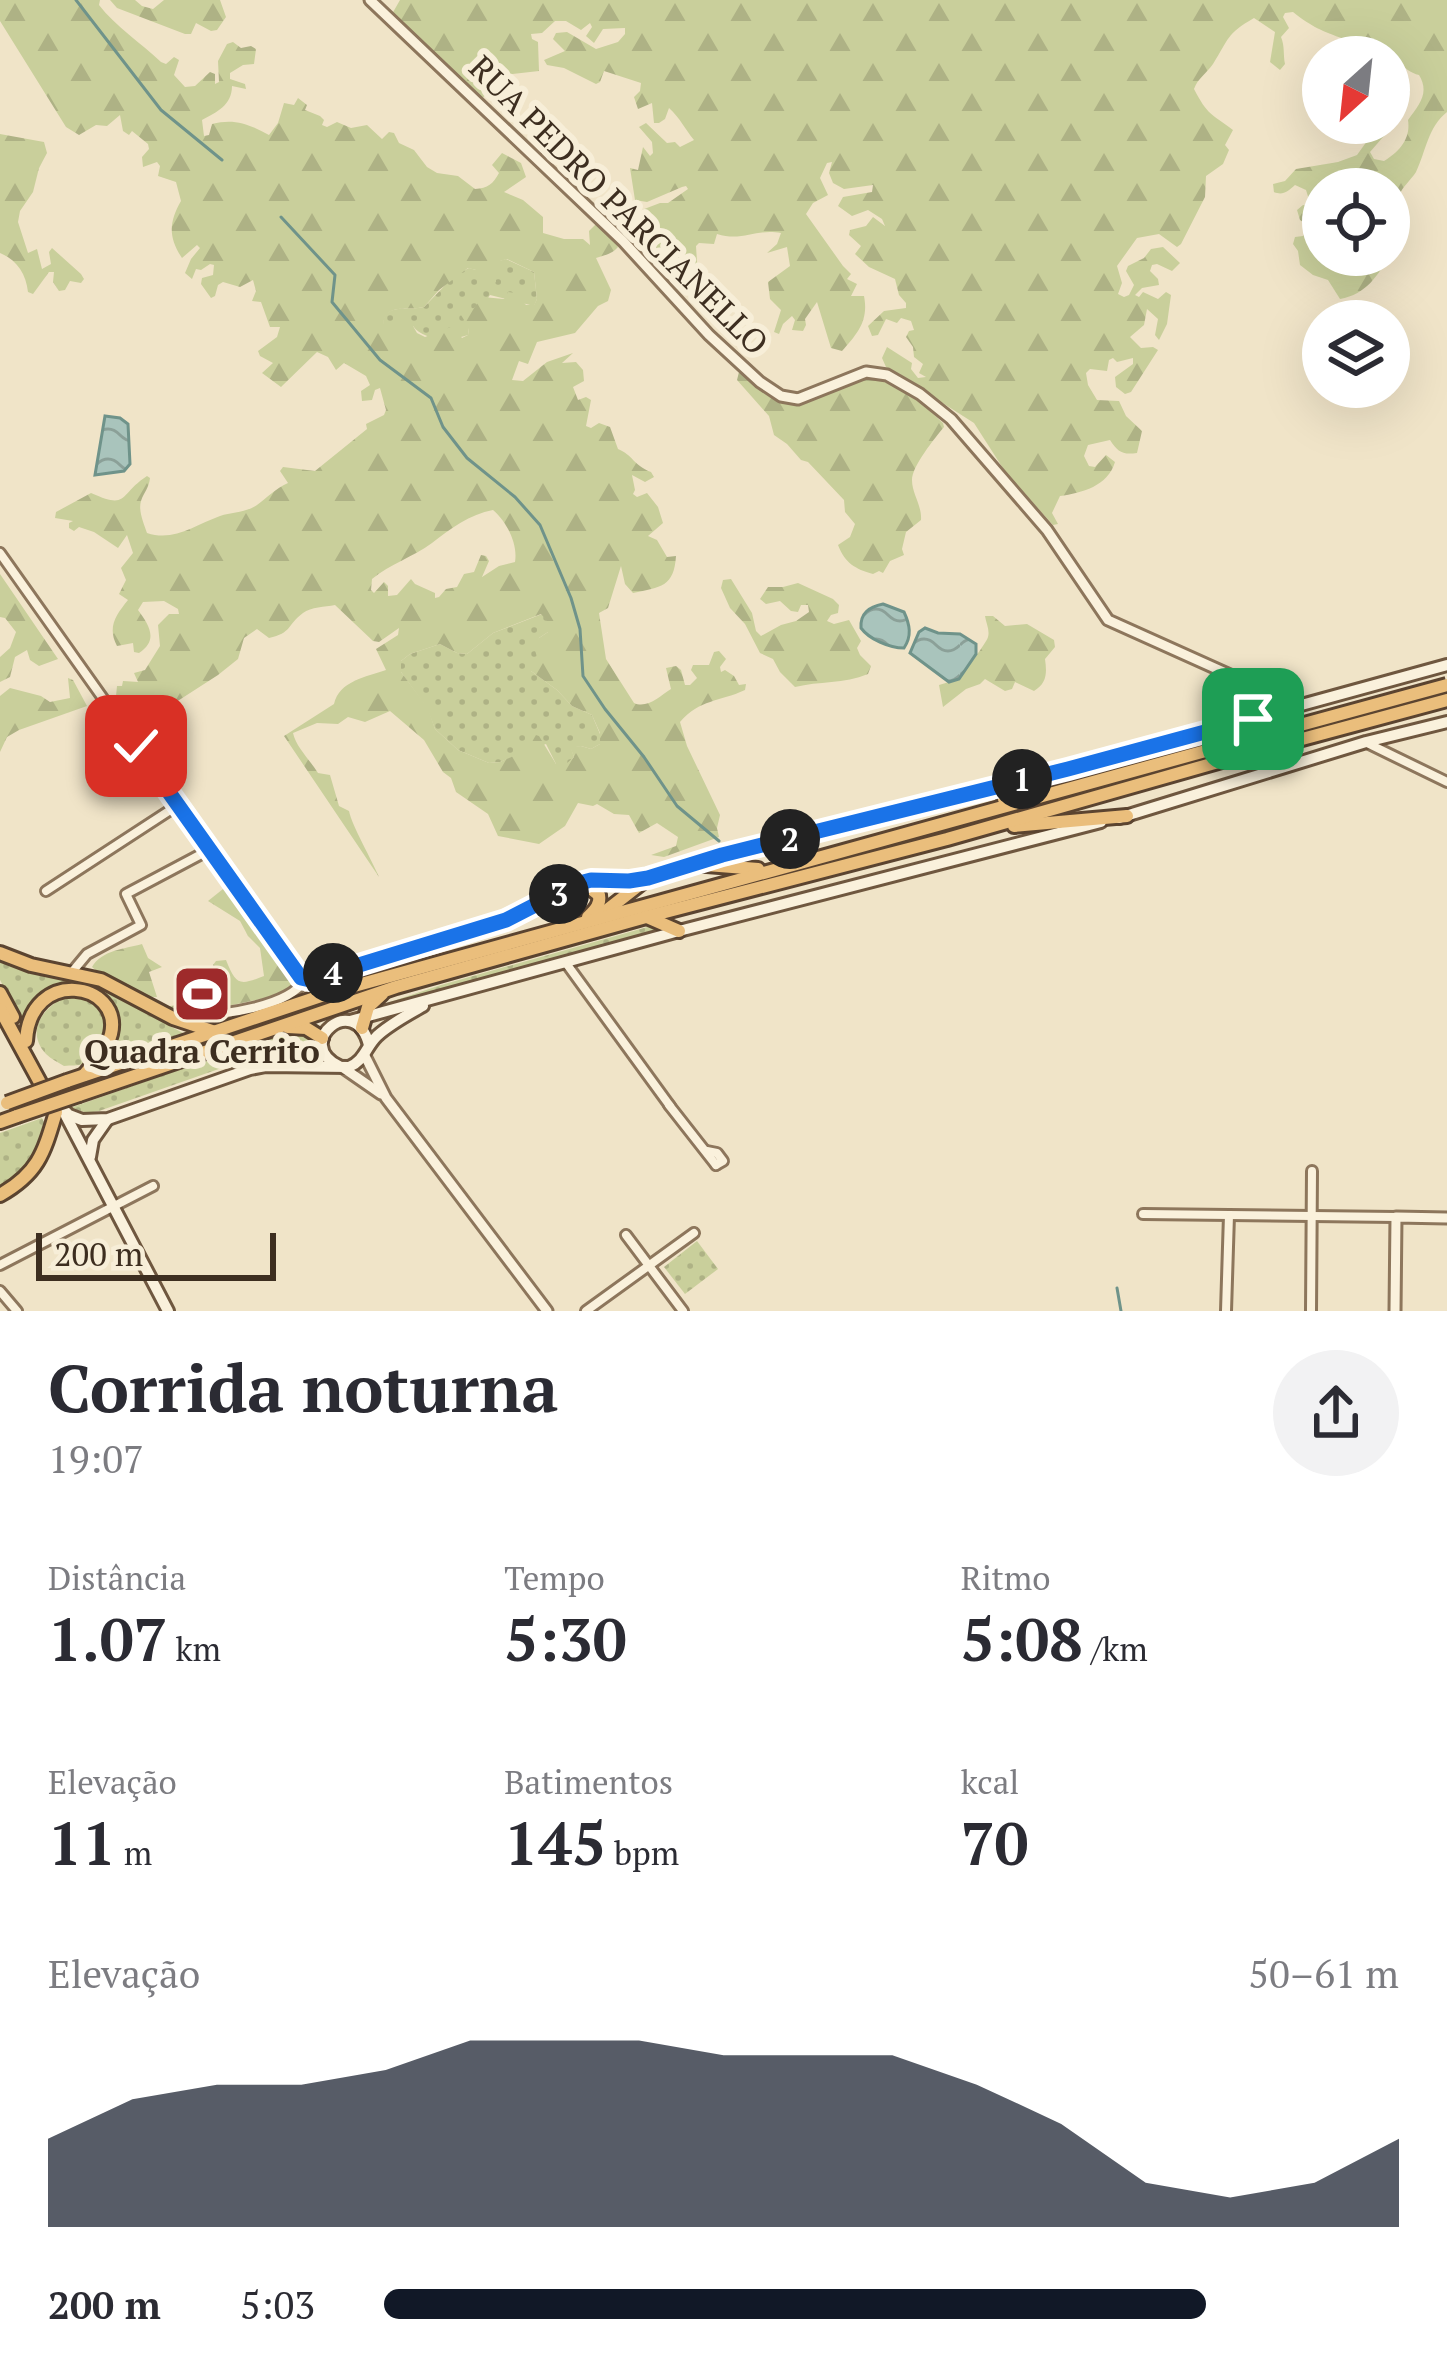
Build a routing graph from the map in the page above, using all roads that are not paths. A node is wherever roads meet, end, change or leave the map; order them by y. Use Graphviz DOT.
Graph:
graph roads {
  1 [pos="370,0"];
  2 [pos="0,554"];
  3 [pos="1447,668"];
  4 [pos="1447,685"];
  5 [pos="1447,700"];
  6 [pos="1287,710"];
  7 [pos="1447,722"];
  8 [pos="1366,742"];
  9 [pos="1250,746"];
  10 [pos="1298,763"];
  11 [pos="1068,769"];
  12 [pos="1447,782"];
  13 [pos="178,805"];
  14 [pos="1127,816"];
  15 [pos="944,821"];
  16 [pos="971,832"];
  17 [pos="209,850"];
  18 [pos="694,864"];
  19 [pos="771,870"];
  20 [pos="648,878"];
  21 [pos="576,884"];
  22 [pos="46,891"];
  23 [pos="646,917"];
  24 [pos="589,920"];
  25 [pos="679,931"];
  26 [pos="0,953"];
  27 [pos="566,963"];
  28 [pos="72,972"];
  29 [pos="305,980"];
  30 [pos="386,991"];
  31 [pos="0,993"];
  32 [pos="432,1000"];
  33 [pos="2,1015"];
  34 [pos="192,1016"];
  35 [pos="359,1022"];
  36 [pos="275,1027"];
  37 [pos="216,1032"];
  38 [pos="26,1041"];
  39 [pos="322,1044"];
  40 [pos="367,1050"];
  41 [pos="296,1066"];
  42 [pos="342,1067"];
  43 [pos="84,1075"];
  44 [pos="386,1098"];
  45 [pos="4,1104"];
  46 [pos="59,1110"];
  47 [pos="108,1119"];
  48 [pos="0,1122"];
  49 [pos="704,1150"];
  50 [pos="90,1160"];
  51 [pos="1312,1171"];
  52 [pos="153,1186"];
  53 [pos="0,1195"];
  54 [pos="106,1195"];
  55 [pos="112,1207"];
  56 [pos="1143,1214"];
  57 [pos="1228,1215"];
  58 [pos="1312,1216"];
  59 [pos="1396,1217"];
  60 [pos="1447,1218"];
  61 [pos="694,1233"];
  62 [pos="626,1235"];
  63 [pos="0,1264"];
  64 [pos="649,1266"];
  65 [pos="0,1291"];
  66 [pos="17,1311"];
  67 [pos="168,1311"];
  68 [pos="548,1311"];
  69 [pos="586,1311"];
  70 [pos="683,1311"];
  71 [pos="1226,1311"];
  72 [pos="1311,1311"];
  73 [pos="1395,1311"];
  1 -- 6 [label="street, RUA PEDRO PARCIANELLO"];
  2 -- 13 [label="street"];
  3 -- 6 [label="main road"];
  4 -- 9 [label="highway, bridge"];
  5 -- 9 [label="highway, bridge"];
  6 -- 10 [label="main road"];
  6 -- 11 [label="main road"];
  7 -- 8 [label="main road"];
  8 -- 10 [label="main road"];
  8 -- 12 [label="street"];
  9 -- 15 [label="highway"];
  9 -- 16 [label="highway"];
  10 -- 14 [label="main road"];
  11 -- 15 [label="highway"];
  11 -- 18 [label="main road"];
  13 -- 17 [label="street"];
  13 -- 22 [label="street"];
  14 -- 16 [label="highway"];
  14 -- 25 [label="main road"];
  15 -- 19 [label="highway"];
  16 -- 23 [label="highway"];
  17 -- 28 [label="street"];
  17 -- 29 [label="street"];
  18 -- 19 [label="highway"];
  18 -- 20 [label="main road"];
  19 -- 24 [label="highway"];
  20 -- 21 [label="street"];
  20 -- 24 [label="highway"];
  21 -- 24 [label="highway"];
  21 -- 29 [label="street"];
  23 -- 25 [label="highway"];
  23 -- 30 [label="highway"];
  24 -- 37 [label="highway"];
  25 -- 27 [label="main road"];
  26 -- 28 [label="highway"];
  27 -- 32 [label="main road"];
  27 -- 49 [label="street"];
  28 -- 37 [label="highway"];
  29 -- 34 [label="street"];
  30 -- 35 [label="highway"];
  30 -- 36 [label="highway"];
  31 -- 38 [label="highway"];
  32 -- 35 [label="main road"];
  32 -- 40 [label="main road"];
  33 -- 46 [label="highway"];
  35 -- 39 [label="main road"];
  35 -- 40 [label="main road"];
  36 -- 39 [label="highway"];
  36 -- 48 [label="highway, bridge"];
  37 -- 43 [label="highway"];
  38 -- 43 [label="highway"];
  38 -- 46 [label="highway"];
  39 -- 41 [label="main road"];
  39 -- 42 [label="main road"];
  40 -- 42 [label="main road"];
  40 -- 44 [label="street"];
  41 -- 42 [label="main road"];
  41 -- 47 [label="main road"];
  42 -- 44 [label="street"];
  43 -- 45 [label="highway, bridge"];
  44 -- 68 [label="street"];
  46 -- 47 [label="main road"];
  46 -- 50 [label="main road"];
  46 -- 53 [label="highway"];
  46 -- 54 [label="main road"];
  47 -- 50 [label="main road"];
  50 -- 54 [label="main road"];
  51 -- 58 [label="street"];
  52 -- 55 [label="street"];
  54 -- 55 [label="main road"];
  55 -- 63 [label="street"];
  55 -- 67 [label="main road"];
  56 -- 57 [label="street"];
  57 -- 58 [label="street"];
  57 -- 71 [label="street"];
  58 -- 59 [label="street"];
  58 -- 72 [label="street"];
  59 -- 60 [label="street"];
  59 -- 73 [label="street"];
  61 -- 64 [label="street"];
  62 -- 64 [label="street"];
  64 -- 69 [label="street"];
  64 -- 70 [label="street"];
  65 -- 66 [label="street"];
}
